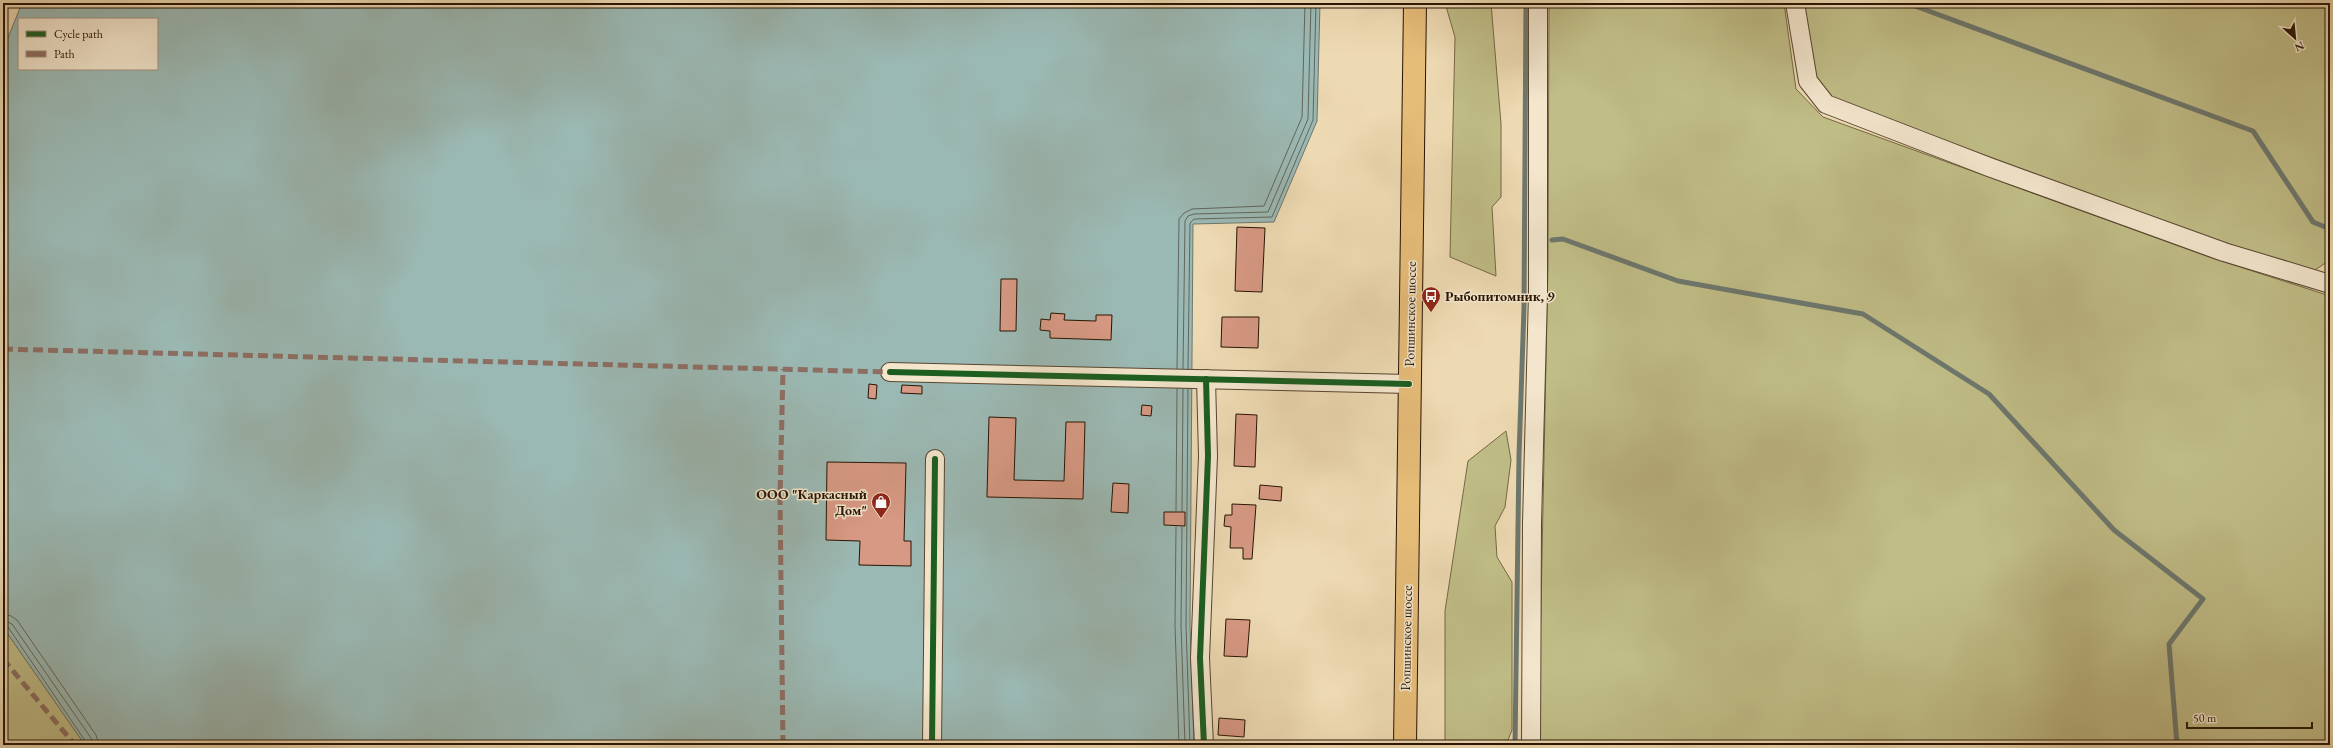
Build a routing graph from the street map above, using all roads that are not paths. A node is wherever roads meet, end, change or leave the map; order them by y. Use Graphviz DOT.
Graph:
graph roads {
  1 [pos="1415,3"];
  2 [pos="1538,3"];
  3 [pos="1795,3"];
  4 [pos="2330,284"];
  5 [pos="890,372"];
  6 [pos="1206,379"];
  7 [pos="1409,384"];
  8 [pos="936,459"];
  9 [pos="932,745"];
  10 [pos="1204,745"];
  11 [pos="1405,745"];
  12 [pos="1531,745"];
  1 -- 7 [label="main road, Ропшинское шоссе"];
  2 -- 12 [label="street"];
  3 -- 4 [label="street"];
  5 -- 6 [label="street"];
  6 -- 7 [label="street"];
  6 -- 10 [label="street"];
  7 -- 11 [label="main road, Ропшинское шоссе"];
  8 -- 9 [label="street"];
}
